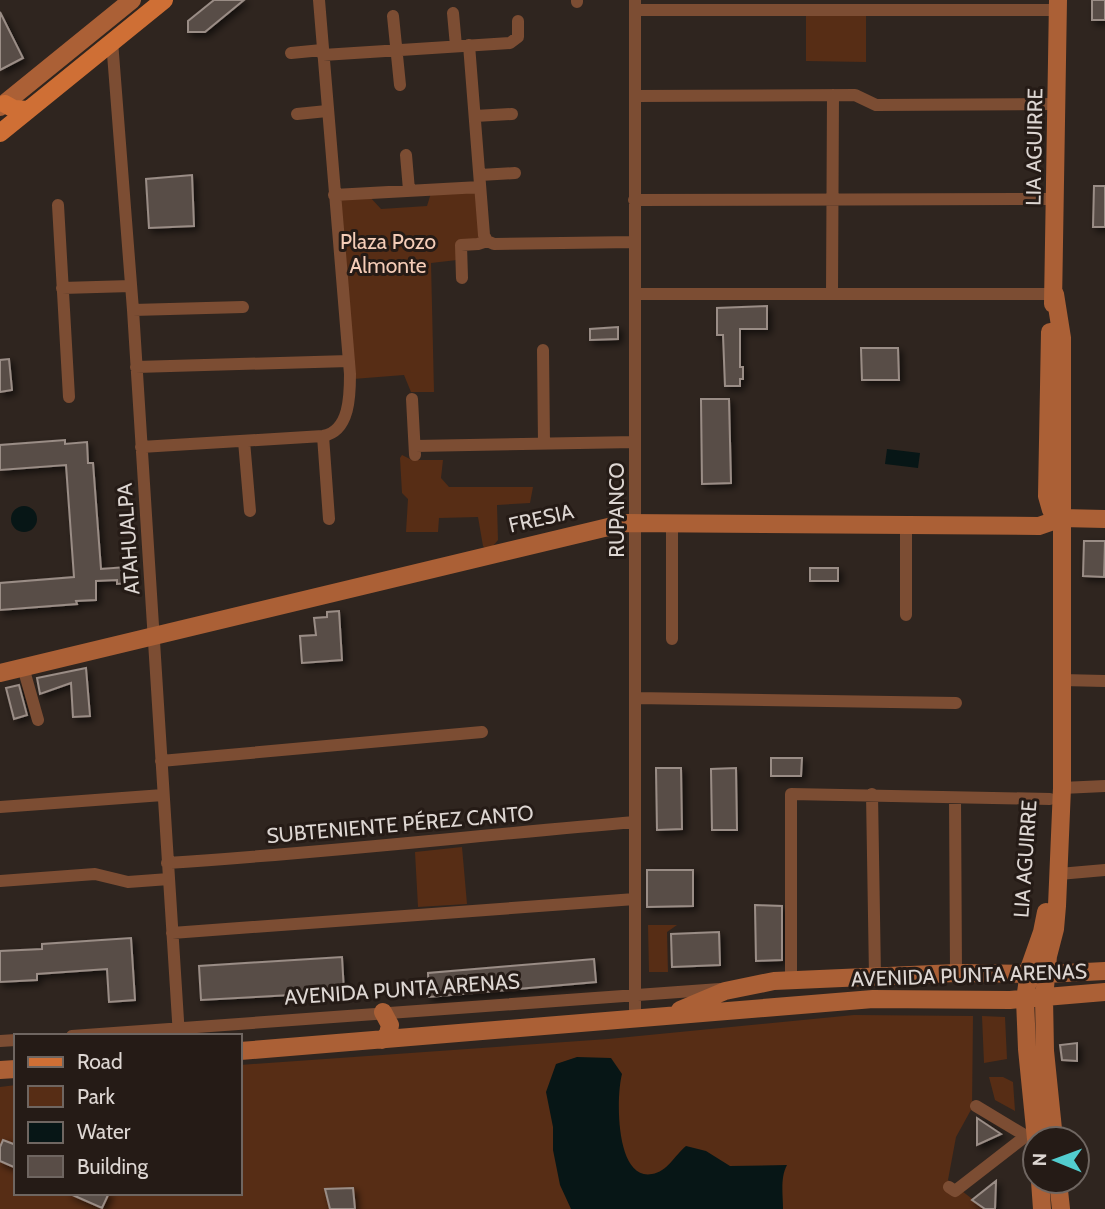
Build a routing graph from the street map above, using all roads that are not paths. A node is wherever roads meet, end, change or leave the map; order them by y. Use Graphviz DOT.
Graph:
graph roads {
  1 [pos="132,0"];
  2 [pos="147,0"];
  3 [pos="164,0"];
  4 [pos="318,0"];
  5 [pos="635,5"];
  6 [pos="834,5"];
  7 [pos="1058,5"];
  8 [pos="453,13"];
  9 [pos="393,16"];
  10 [pos="518,21"];
  11 [pos="116,38"];
  12 [pos="470,45"];
  13 [pos="456,46"];
  14 [pos="397,50"];
  15 [pos="291,52"];
  16 [pos="322,52"];
  17 [pos="400,85"];
  18 [pos="833,95"];
  19 [pos="635,96"];
  20 [pos="2,102"];
  21 [pos="1057,104"];
  22 [pos="28,110"];
  23 [pos="327,111"];
  24 [pos="297,114"];
  25 [pos="512,114"];
  26 [pos="475,116"];
  27 [pos="0,133"];
  28 [pos="406,155"];
  29 [pos="515,173"];
  30 [pos="480,181"];
  31 [pos="410,190"];
  32 [pos="334,195"];
  33 [pos="833,199"];
  34 [pos="1056,199"];
  35 [pos="634,200"];
  36 [pos="58,205"];
  37 [pos="487,241"];
  38 [pos="634,242"];
  39 [pos="462,278"];
  40 [pos="131,285"];
  41 [pos="62,288"];
  42 [pos="832,294"];
  43 [pos="1055,294"];
  44 [pos="635,295"];
  45 [pos="243,307"];
  46 [pos="133,310"];
  47 [pos="543,350"];
  48 [pos="349,361"];
  49 [pos="136,367"];
  50 [pos="69,397"];
  51 [pos="412,399"];
  52 [pos="323,436"];
  53 [pos="244,441"];
  54 [pos="635,442"];
  55 [pos="544,444"];
  56 [pos="141,447"];
  57 [pos="250,511"];
  58 [pos="1062,518"];
  59 [pos="329,519"];
  60 [pos="1105,519"];
  61 [pos="635,522"];
  62 [pos="671,523"];
  63 [pos="906,524"];
  64 [pos="906,615"];
  65 [pos="153,636"];
  66 [pos="672,639"];
  67 [pos="23,667"];
  68 [pos="0,673"];
  69 [pos="1062,680"];
  70 [pos="1105,681"];
  71 [pos="635,698"];
  72 [pos="956,703"];
  73 [pos="38,720"];
  74 [pos="482,732"];
  75 [pos="161,761"];
  76 [pos="1105,786"];
  77 [pos="872,794"];
  78 [pos="1056,794"];
  79 [pos="163,795"];
  80 [pos="955,798"];
  81 [pos="0,807"];
  82 [pos="635,822"];
  83 [pos="167,863"];
  84 [pos="1105,870"];
  85 [pos="1059,874"];
  86 [pos="169,879"];
  87 [pos="0,881"];
  88 [pos="635,899"];
  89 [pos="172,933"];
  90 [pos="1105,971"];
  91 [pos="956,974"];
  92 [pos="1037,974"];
  93 [pos="875,977"];
  94 [pos="791,980"];
  95 [pos="734,988"];
  96 [pos="1105,992"];
  97 [pos="635,995"];
  98 [pos="1076,995"];
  99 [pos="1044,998"];
  100 [pos="1025,999"];
  101 [pos="383,1012"];
  102 [pos="667,1015"];
  103 [pos="635,1020"];
  104 [pos="178,1032"];
  105 [pos="125,1034"];
  106 [pos="1044,1034"];
  107 [pos="382,1040"];
  108 [pos="242,1051"];
  109 [pos="976,1106"];
  110 [pos="1034,1125"];
  111 [pos="1053,1125"];
  112 [pos="949,1187"];
  1 -- 20 [label="main road"];
  2 -- 11 [label="main road"];
  3 -- 11 [label="main road"];
  4 -- 16 [label="street"];
  5 -- 6 [label="street"];
  5 -- 19 [label="street, RUPANCO"];
  6 -- 7 [label="street"];
  7 -- 21 [label="main road, LIA AGUIRRE"];
  8 -- 13 [label="street"];
  9 -- 14 [label="street"];
  10 -- 12 [label="street"];
  11 -- 22 [label="main road"];
  11 -- 40 [label="street, ATAHUALPA"];
  12 -- 13 [label="street"];
  12 -- 26 [label="street"];
  13 -- 14 [label="street"];
  14 -- 16 [label="street"];
  14 -- 17 [label="street"];
  15 -- 16 [label="street"];
  16 -- 23 [label="street"];
  18 -- 19 [label="street"];
  18 -- 21 [label="street"];
  18 -- 33 [label="street"];
  19 -- 35 [label="street, RUPANCO"];
  20 -- 22 [label="main road"];
  21 -- 34 [label="main road, LIA AGUIRRE"];
  22 -- 27 [label="main road"];
  23 -- 24 [label="street"];
  23 -- 32 [label="street"];
  25 -- 26 [label="street"];
  26 -- 30 [label="street"];
  28 -- 31 [label="street"];
  29 -- 30 [label="street"];
  30 -- 31 [label="street"];
  30 -- 37 [label="street"];
  31 -- 32 [label="street"];
  32 -- 48 [label="street"];
  33 -- 34 [label="street"];
  33 -- 35 [label="street"];
  33 -- 42 [label="street"];
  34 -- 43 [label="main road, LIA AGUIRRE"];
  35 -- 38 [label="street, RUPANCO"];
  36 -- 41 [label="street"];
  37 -- 38 [label="street"];
  37 -- 39 [label="street"];
  38 -- 44 [label="street, RUPANCO"];
  40 -- 41 [label="street"];
  40 -- 46 [label="street, ATAHUALPA"];
  41 -- 50 [label="street"];
  42 -- 43 [label="street"];
  42 -- 44 [label="street"];
  43 -- 58 [label="main road, LIA AGUIRRE"];
  44 -- 54 [label="street, RUPANCO"];
  45 -- 46 [label="street"];
  46 -- 49 [label="street, ATAHUALPA"];
  47 -- 55 [label="street"];
  48 -- 49 [label="street"];
  48 -- 52 [label="street"];
  49 -- 56 [label="street, ATAHUALPA"];
  51 -- 55 [label="street"];
  52 -- 53 [label="street"];
  52 -- 59 [label="street"];
  53 -- 56 [label="street"];
  53 -- 57 [label="street"];
  54 -- 55 [label="street"];
  54 -- 61 [label="street, RUPANCO"];
  56 -- 65 [label="street, ATAHUALPA"];
  58 -- 60 [label="main road, FRESIA"];
  58 -- 63 [label="main road, FRESIA"];
  58 -- 69 [label="main road, LIA AGUIRRE"];
  61 -- 62 [label="main road, FRESIA"];
  61 -- 65 [label="main road, FRESIA"];
  61 -- 71 [label="street, RUPANCO"];
  62 -- 63 [label="main road, FRESIA"];
  62 -- 66 [label="street"];
  63 -- 64 [label="street"];
  65 -- 67 [label="main road, FRESIA"];
  65 -- 75 [label="street, ATAHUALPA"];
  67 -- 68 [label="main road, FRESIA"];
  67 -- 73 [label="street"];
  69 -- 70 [label="street"];
  69 -- 78 [label="main road, LIA AGUIRRE"];
  71 -- 72 [label="street"];
  71 -- 82 [label="street, RUPANCO"];
  74 -- 75 [label="street"];
  75 -- 79 [label="street, ATAHUALPA"];
  76 -- 78 [label="street"];
  77 -- 80 [label="street"];
  77 -- 93 [label="street"];
  77 -- 94 [label="street"];
  78 -- 80 [label="street"];
  78 -- 85 [label="main road, LIA AGUIRRE"];
  78 -- 92 [label="main road, LIA AGUIRRE"];
  79 -- 81 [label="street"];
  79 -- 83 [label="street, ATAHUALPA"];
  80 -- 91 [label="street"];
  82 -- 83 [label="street, SUBTENIENTE PÉREZ CANTO"];
  82 -- 88 [label="street, RUPANCO"];
  83 -- 86 [label="street, ATAHUALPA"];
  84 -- 85 [label="street"];
  85 -- 92 [label="main road, LIA AGUIRRE"];
  86 -- 87 [label="street"];
  86 -- 89 [label="street, ATAHUALPA"];
  88 -- 89 [label="street"];
  88 -- 97 [label="street, RUPANCO"];
  89 -- 104 [label="street, ATAHUALPA"];
  90 -- 92 [label="main road, AVENIDA PUNTA ARENAS"];
  91 -- 92 [label="main road, AVENIDA PUNTA ARENAS"];
  91 -- 93 [label="main road, AVENIDA PUNTA ARENAS"];
  92 -- 99 [label="main road"];
  92 -- 100 [label="main road"];
  93 -- 94 [label="main road, AVENIDA PUNTA ARENAS"];
  94 -- 95 [label="main road, AVENIDA PUNTA ARENAS"];
  95 -- 97 [label="street, AVENIDA PUNTA ARENAS"];
  95 -- 102 [label="main road, AVENIDA PUNTA ARENAS"];
  96 -- 98 [label="main road, AVENIDA PUNTA ARENAS"];
  97 -- 101 [label="street, AVENIDA PUNTA ARENAS"];
  97 -- 103 [label="street, RUPANCO"];
  98 -- 99 [label="main road, AVENIDA PUNTA ARENAS"];
  98 -- 106 [label="main road"];
  99 -- 100 [label="main road, AVENIDA PUNTA ARENAS"];
  99 -- 106 [label="main road"];
  100 -- 102 [label="main road, AVENIDA PUNTA ARENAS"];
  100 -- 110 [label="main road"];
  101 -- 104 [label="street, AVENIDA PUNTA ARENAS"];
  101 -- 107 [label="main road"];
  102 -- 103 [label="main road, AVENIDA PUNTA ARENAS"];
  103 -- 107 [label="main road, AVENIDA PUNTA ARENAS"];
  104 -- 105 [label="street, AVENIDA PUNTA ARENAS"];
  106 -- 111 [label="main road"];
  107 -- 108 [label="main road, AVENIDA PUNTA ARENAS"];
  109 -- 112 [label="street"];
}
